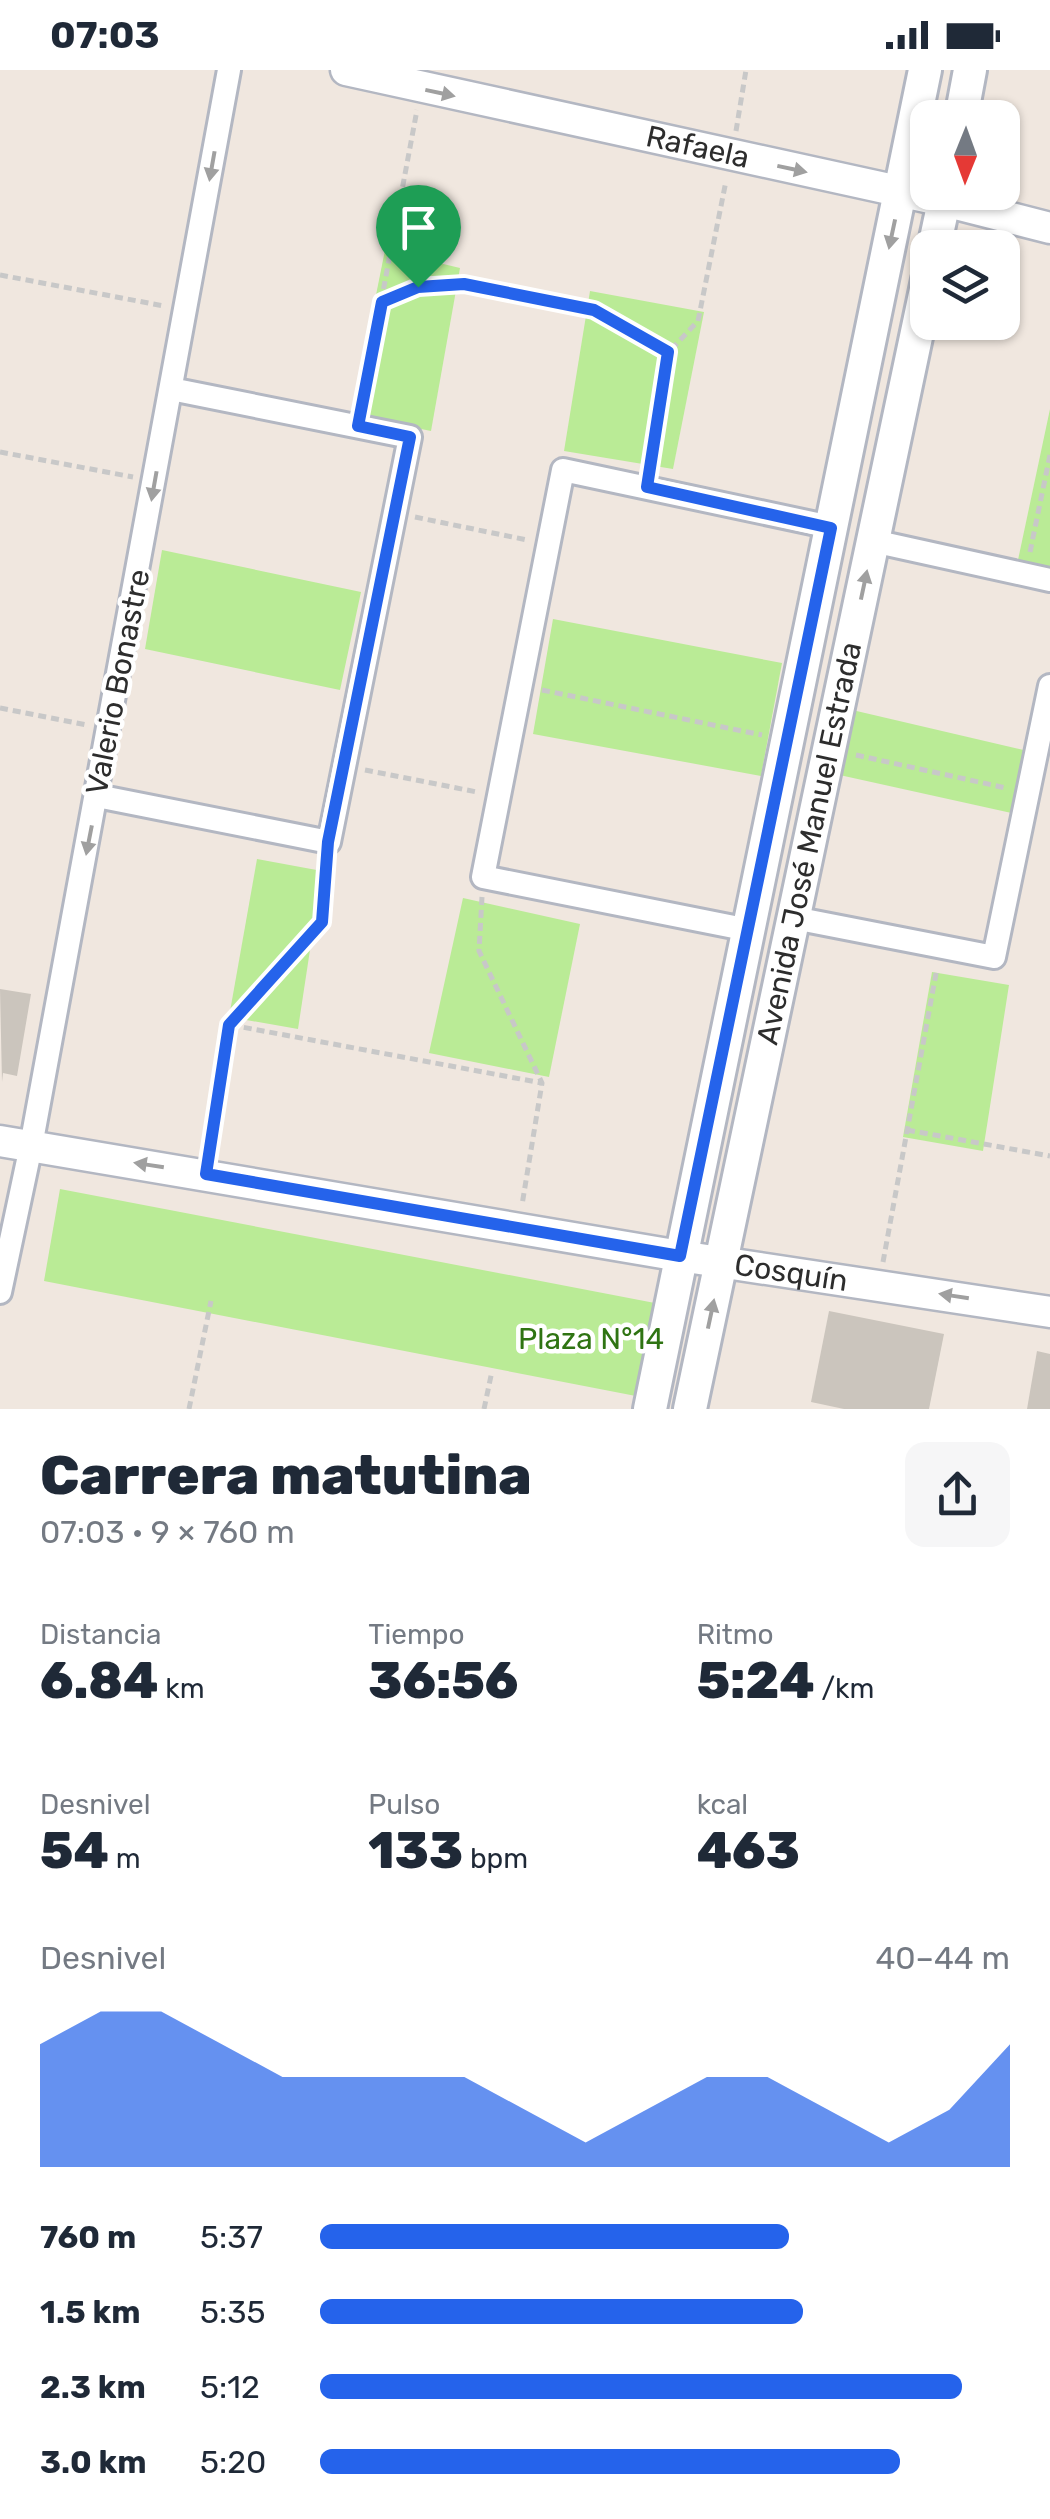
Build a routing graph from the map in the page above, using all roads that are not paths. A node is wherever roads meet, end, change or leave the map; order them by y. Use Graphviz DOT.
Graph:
graph roads {
  1 [pos="229,70"];
  2 [pos="346,70"];
  3 [pos="925,70"];
  4 [pos="970,70"];
  5 [pos="964,100"];
  6 [pos="900,192"];
  7 [pos="910,193"];
  8 [pos="989,210"];
  9 [pos="1050,228"];
  10 [pos="915,340"];
  11 [pos="171,389"];
  12 [pos="831,528"];
  13 [pos="873,540"];
  14 [pos="1050,580"];
  15 [pos="1050,686"];
  16 [pos="97,796"];
  17 [pos="794,918"];
  18 [pos="749,930"];
  19 [pos="0,1141"];
  20 [pos="31,1146"];
  21 [pos="680,1256"];
  22 [pos="722,1260"];
  23 [pos="0,1292"];
  24 [pos="1050,1312"];
  25 [pos="650,1409"];
  26 [pos="690,1409"];
  1 -- 11 [label="street, Valerio Bonastre, one-way"];
  2 -- 6 [label="street, Rafaela, one-way"];
  3 -- 6 [label="main road, Avenida José Manuel Estrada"];
  4 -- 5 [label="main road"];
  6 -- 7 [label="street, Rafaela"];
  6 -- 12 [label="main road, Avenida José Manuel Estrada, one-way"];
  8 -- 9 [label="street, Rafaela"];
  10 -- 13 [label="main road, Avenida José Manuel Estrada"];
  11 -- 16 [label="street, Valerio Bonastre, one-way"];
  11 -- 16 [label="street"];
  12 -- 18 [label="main road, Avenida José Manuel Estrada"];
  12 -- 18 [label="street"];
  13 -- 14 [label="street"];
  17 -- 13 [label="main road, Avenida José Manuel Estrada, one-way"];
  15 -- 17 [label="street"];
  16 -- 20 [label="street, Valerio Bonastre, one-way"];
  17 -- 22 [label="main road, Avenida José Manuel Estrada"];
  18 -- 21 [label="main road, Avenida José Manuel Estrada"];
  19 -- 20 [label="street, Cosquín"];
  21 -- 20 [label="street, Cosquín, one-way"];
  20 -- 23 [label="street, Valerio Bonastre"];
  21 -- 22 [label="street, Cosquín"];
  21 -- 25 [label="main road, Avenida José Manuel Estrada"];
  24 -- 22 [label="street, Cosquín, one-way"];
  26 -- 22 [label="main road, Avenida José Manuel Estrada, one-way"];
}
